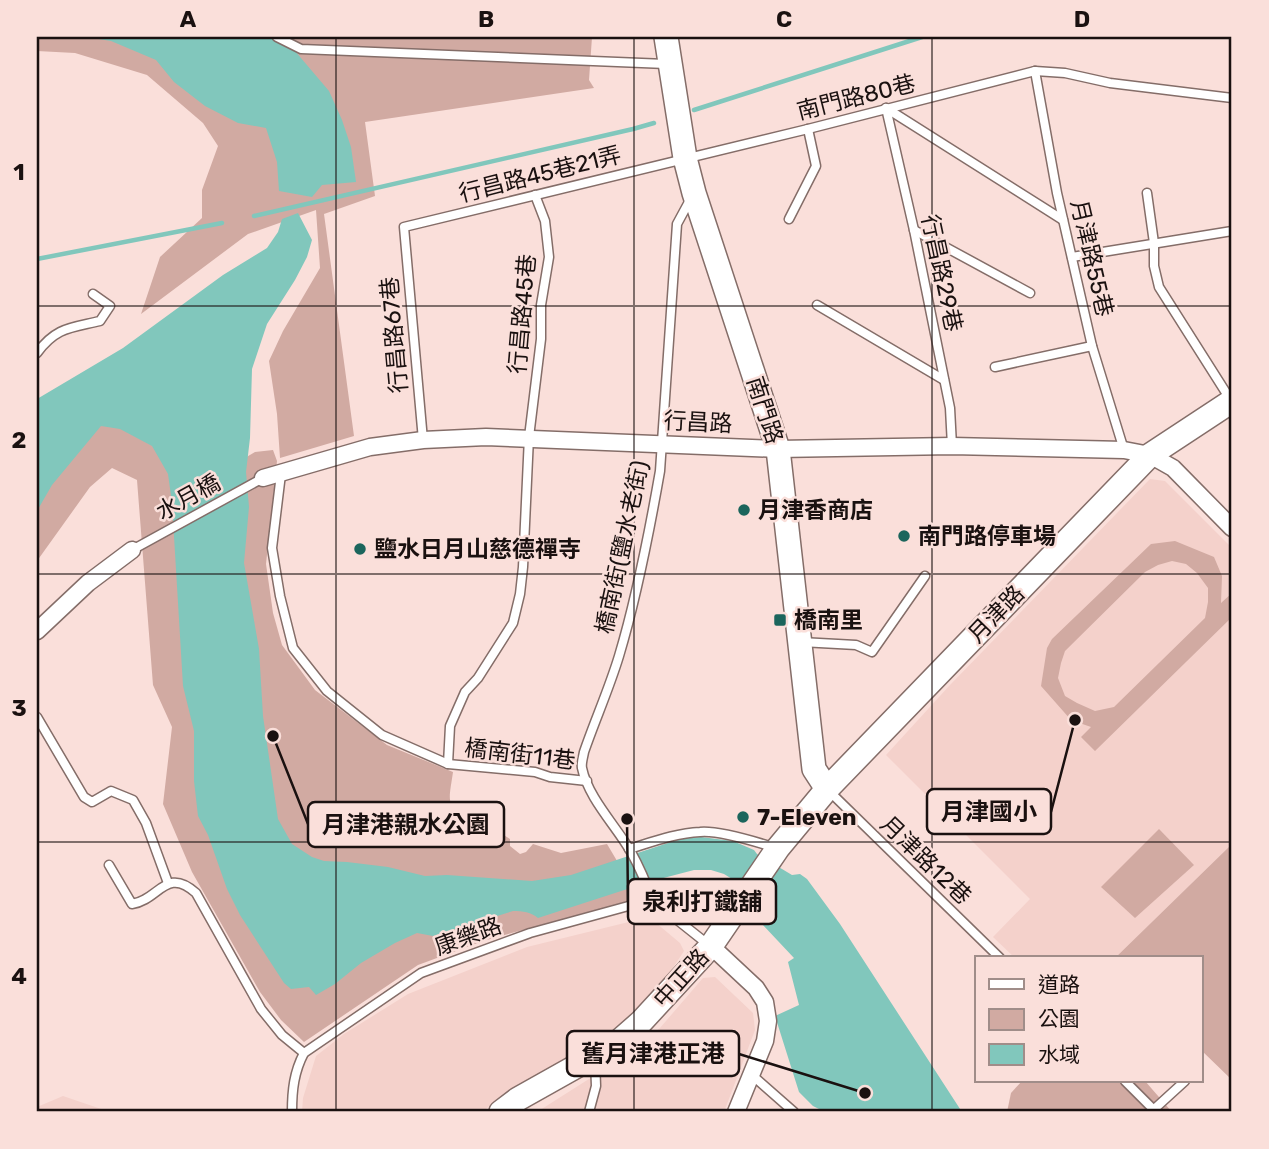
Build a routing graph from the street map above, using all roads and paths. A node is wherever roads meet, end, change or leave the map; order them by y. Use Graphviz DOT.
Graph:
graph roads {
  1 [pos="277,37"];
  2 [pos="666,37"];
  3 [pos="671,64"];
  4 [pos="1035,71"];
  5 [pos="1232,98"];
  6 [pos="886,108"];
  7 [pos="808,129"];
  8 [pos="685,158"];
  9 [pos="694,193"];
  10 [pos="1147,193"];
  11 [pos="535,195"];
  12 [pos="789,219"];
  13 [pos="1063,220"];
  14 [pos="404,226"];
  15 [pos="914,230"];
  16 [pos="1232,231"];
  17 [pos="1154,243"];
  18 [pos="1072,257"];
  19 [pos="1030,293"];
  20 [pos="93,294"];
  21 [pos="817,304"];
  22 [pos="1092,346"];
  23 [pos="37,353"];
  24 [pos="995,367"];
  25 [pos="944,380"];
  26 [pos="1232,402"];
  27 [pos="529,437"];
  28 [pos="423,440"];
  29 [pos="661,444"];
  30 [pos="952,446"];
  31 [pos="778,449"];
  32 [pos="1124,450"];
  33 [pos="1150,455"];
  34 [pos="282,473"];
  35 [pos="263,478"];
  36 [pos="1232,528"];
  37 [pos="132,550"];
  38 [pos="925,576"];
  39 [pos="513,623"];
  40 [pos="37,631"];
  41 [pos="800,642"];
  42 [pos="37,717"];
  43 [pos="448,764"];
  44 [pos="587,781"];
  45 [pos="827,789"];
  46 [pos="778,848"];
  47 [pos="630,851"];
  48 [pos="109,865"];
  49 [pos="168,883"];
  50 [pos="653,902"];
  51 [pos="715,941"];
  52 [pos="998,956"];
  53 [pos="304,1053"];
  54 [pos="595,1057"];
  55 [pos="751,1074"];
  56 [pos="1126,1082"];
  57 [pos="1184,1082"];
  58 [pos="1153,1111"];
  59 [pos="292,1112"];
  60 [pos="501,1112"];
  61 [pos="589,1112"];
  62 [pos="736,1112"];
  63 [pos="794,1112"];
  1 -- 3 [label="lane"];
  2 -- 3 [label="street, 南門路"];
  3 -- 8 [label="street, 南門路"];
  4 -- 5 [label="lane"];
  4 -- 6 [label="lane, 南門路80巷"];
  4 -- 13 [label="lane, 月津路55巷"];
  6 -- 7 [label="lane, 南門路80巷"];
  6 -- 13 [label="lane"];
  6 -- 15 [label="lane, 行昌路29巷"];
  7 -- 8 [label="lane, 南門路80巷"];
  7 -- 12 [label="lane"];
  8 -- 9 [label="street, 南門路"];
  8 -- 11 [label="lane, 行昌路45巷21弄"];
  9 -- 29 [label="lane, 橋南街(鹽水老街)"];
  9 -- 31 [label="street, 南門路"];
  10 -- 17 [label="lane"];
  11 -- 14 [label="lane, 行昌路45巷21弄"];
  11 -- 27 [label="lane, 行昌路45巷"];
  13 -- 18 [label="lane, 月津路55巷"];
  14 -- 28 [label="lane, 行昌路67巷"];
  15 -- 19 [label="lane"];
  15 -- 25 [label="lane, 行昌路29巷"];
  16 -- 17 [label="lane"];
  17 -- 18 [label="lane"];
  17 -- 26 [label="lane"];
  18 -- 22 [label="lane, 月津路55巷"];
  20 -- 23 [label="lane"];
  21 -- 25 [label="lane"];
  22 -- 24 [label="lane"];
  22 -- 32 [label="lane, 月津路55巷"];
  25 -- 30 [label="lane, 行昌路29巷"];
  26 -- 33 [label="street, 月津路"];
  27 -- 28 [label="street, 行昌路"];
  27 -- 29 [label="street, 行昌路"];
  27 -- 39 [label="lane, 行昌路45巷"];
  28 -- 34 [label="street, 行昌路"];
  29 -- 31 [label="street, 行昌路"];
  29 -- 44 [label="lane, 橋南街(鹽水老街)"];
  30 -- 31 [label="street, 行昌路"];
  30 -- 32 [label="street, 行昌路"];
  31 -- 41 [label="street, 南門路"];
  32 -- 33 [label="street, 行昌路"];
  33 -- 36 [label="street, 行昌路"];
  33 -- 45 [label="street, 月津路"];
  34 -- 35 [label="street, 行昌路"];
  34 -- 43 [label="lane, 橋南街11巷"];
  35 -- 37 [label="lane, 水月橋"];
  37 -- 40 [label="street"];
  38 -- 41 [label="lane"];
  39 -- 43 [label="lane, 橋南街11巷"];
  41 -- 45 [label="street, 南門路"];
  42 -- 49 [label="lane"];
  43 -- 44 [label="lane, 橋南街11巷"];
  44 -- 47 [label="lane, 橋南街(鹽水老街)"];
  45 -- 46 [label="street, 月津路"];
  45 -- 52 [label="lane, 月津路12巷"];
  46 -- 47 [label="lane"];
  46 -- 51 [label="street, 中正路"];
  47 -- 50 [label="lane, 橋南街(鹽水老街)"];
  48 -- 49 [label="lane"];
  49 -- 53 [label="lane"];
  50 -- 51 [label="lane"];
  50 -- 53 [label="lane, 康樂路"];
  51 -- 54 [label="street, 中正路"];
  51 -- 55 [label="street"];
  53 -- 59 [label="lane"];
  54 -- 60 [label="street, 中正路"];
  54 -- 61 [label="lane"];
  55 -- 62 [label="street"];
  55 -- 63 [label="lane"];
  56 -- 58 [label="lane"];
  57 -- 58 [label="lane"];
}
